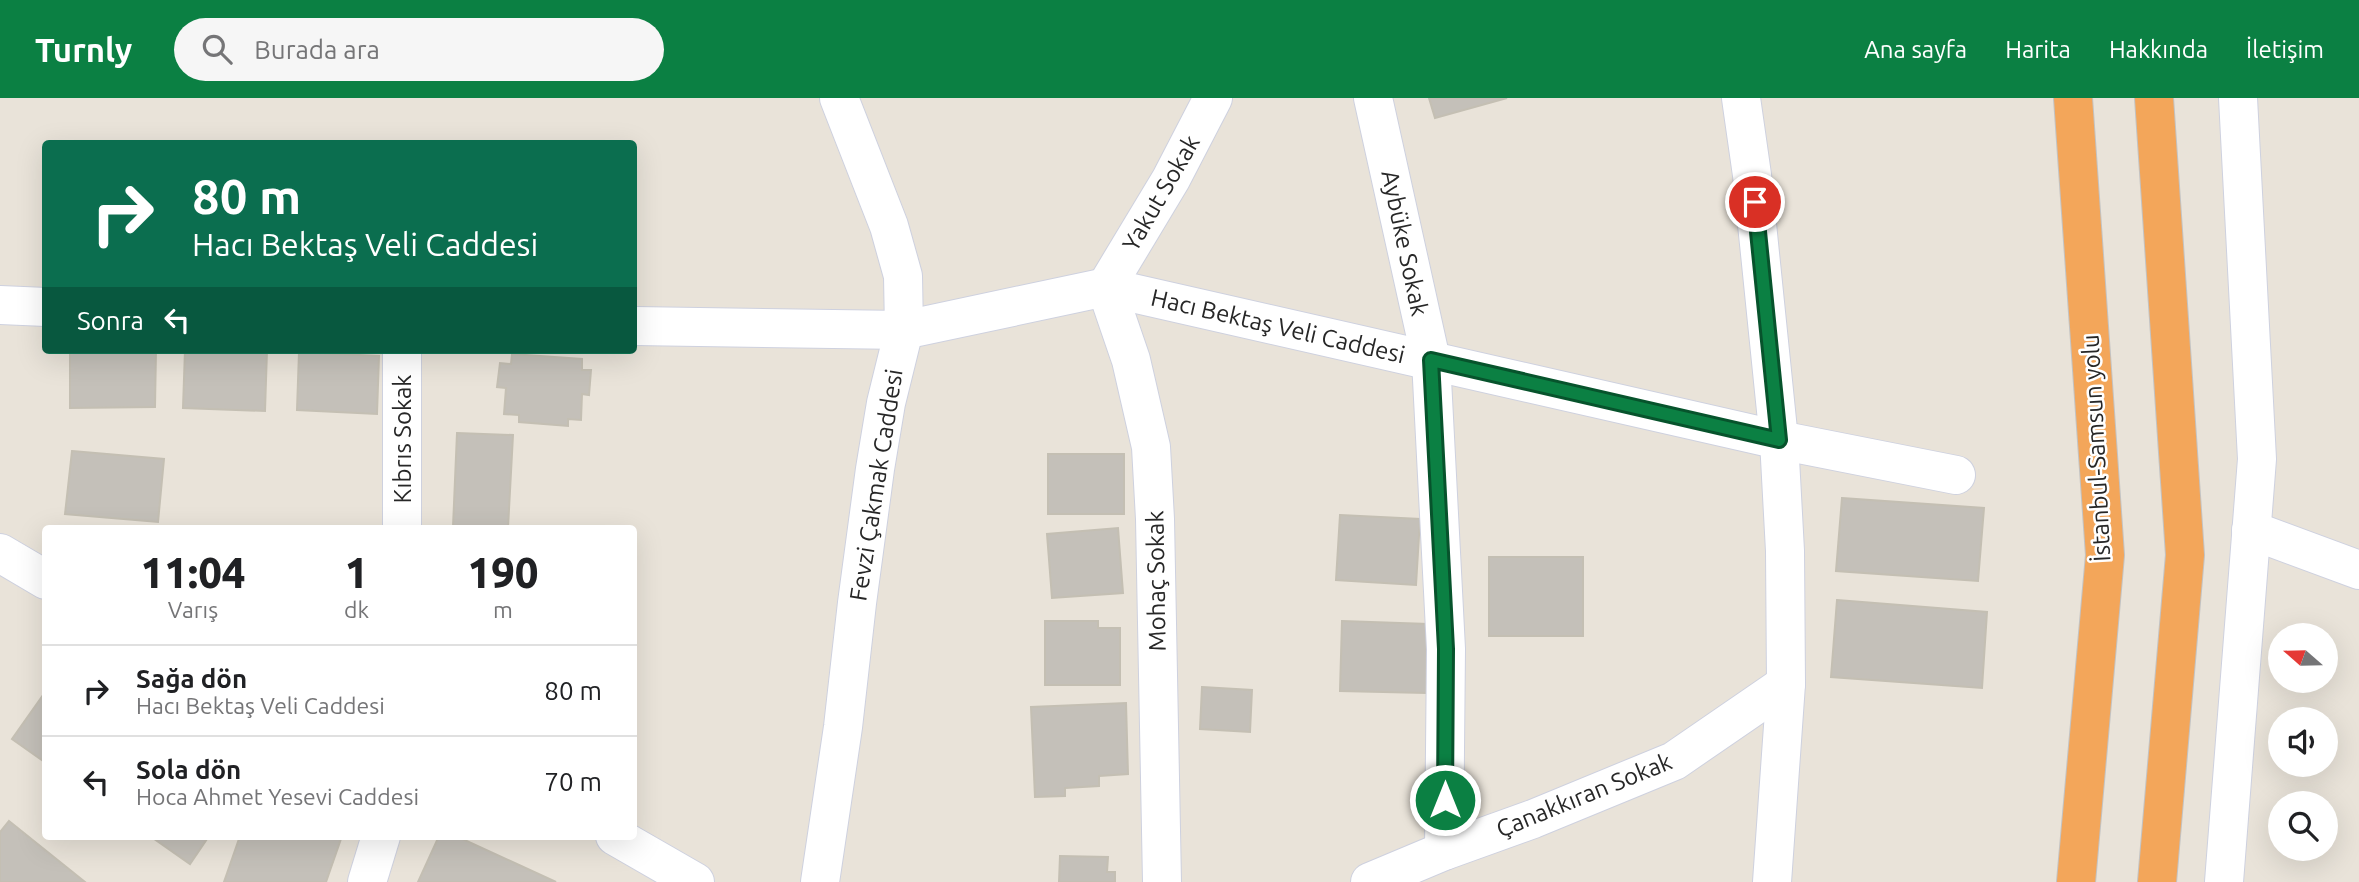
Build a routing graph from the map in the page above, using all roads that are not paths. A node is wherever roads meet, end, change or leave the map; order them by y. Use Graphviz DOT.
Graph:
graph roads {
  1 [pos="839,98"];
  2 [pos="1213,98"];
  3 [pos="1373,98"];
  4 [pos="1741,98"];
  5 [pos="2073,98"];
  6 [pos="2154,98"];
  7 [pos="2238,98"];
  8 [pos="1106,288"];
  9 [pos="0,305"];
  10 [pos="42,307"];
  11 [pos="637,326"];
  12 [pos="904,330"];
  13 [pos="402,354"];
  14 [pos="1431,360"];
  15 [pos="1779,440"];
  16 [pos="1956,475"];
  17 [pos="402,525"];
  18 [pos="2251,530"];
  19 [pos="0,553"];
  20 [pos="2359,570"];
  21 [pos="42,578"];
  22 [pos="1786,684"];
  23 [pos="380,840"];
  24 [pos="622,840"];
  25 [pos="1444,851"];
  26 [pos="367,882"];
  27 [pos="695,882"];
  28 [pos="820,882"];
  29 [pos="1162,882"];
  30 [pos="1370,882"];
  31 [pos="1772,882"];
  32 [pos="2076,882"];
  33 [pos="2157,882"];
  34 [pos="2224,882"];
  1 -- 12 [label="street, Fevzi Çakmak Caddesi"];
  2 -- 8 [label="street, Yakut Sokak"];
  3 -- 14 [label="street, Aybüke Sokak"];
  4 -- 15 [label="street"];
  5 -- 32 [label="highway, İstanbul-Samsun yolu"];
  6 -- 33 [label="highway"];
  7 -- 18 [label="street"];
  8 -- 12 [label="street, Hacı Bektaş Veli Caddesi"];
  8 -- 14 [label="street, Hacı Bektaş Veli Caddesi"];
  8 -- 29 [label="street, Mohaç Sokak"];
  9 -- 10 [label="street"];
  11 -- 12 [label="street, Hacı Bektaş Veli Caddesi"];
  12 -- 28 [label="street, Fevzi Çakmak Caddesi"];
  13 -- 17 [label="street, Kıbrıs Sokak"];
  14 -- 15 [label="street, Hacı Bektaş Veli Caddesi"];
  14 -- 25 [label="street, Aybüke Sokak"];
  15 -- 16 [label="street, Hacı Bektaş Veli Caddesi"];
  15 -- 22 [label="street"];
  18 -- 20 [label="street"];
  18 -- 34 [label="street"];
  19 -- 21 [label="street"];
  22 -- 25 [label="street, Çanakkıran Sokak"];
  22 -- 31 [label="street"];
  23 -- 26 [label="street"];
  24 -- 27 [label="street"];
  25 -- 30 [label="street, Çanakkıran Sokak"];
}
